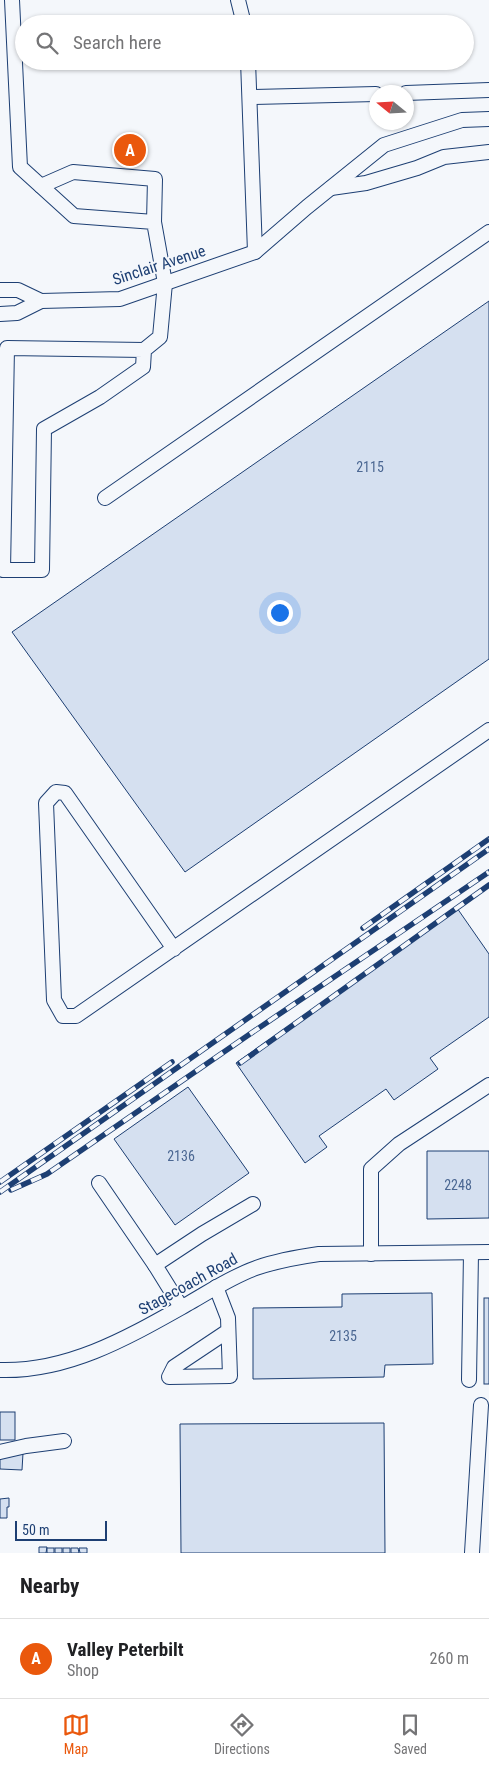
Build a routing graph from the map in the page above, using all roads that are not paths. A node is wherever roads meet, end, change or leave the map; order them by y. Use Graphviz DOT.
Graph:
graph roads {
  1 [pos="12,0"];
  2 [pos="238,0"];
  3 [pos="242,15"];
  4 [pos="15,63"];
  5 [pos="15,70"];
  6 [pos="248,70"];
  7 [pos="489,90"];
  8 [pos="414,93"];
  9 [pos="369,94"];
  10 [pos="250,98"];
  11 [pos="489,119"];
  12 [pos="489,152"];
  13 [pos="41,186"];
  14 [pos="330,188"];
  15 [pos="154,222"];
  16 [pos="489,232"];
  17 [pos="255,252"];
  18 [pos="165,283"];
  19 [pos="0,290"];
  20 [pos="42,301"];
  21 [pos="0,314"];
  22 [pos="144,350"];
  23 [pos="105,498"];
  24 [pos="489,730"];
  25 [pos="174,949"];
  26 [pos="489,1085"];
  27 [pos="99,1183"];
  28 [pos="253,1204"];
  29 [pos="471,1252"];
  30 [pos="489,1252"];
  31 [pos="371,1254"];
  32 [pos="155,1265"];
  33 [pos="216,1287"];
  34 [pos="181,1308"];
  35 [pos="228,1331"];
  36 [pos="0,1370"];
  37 [pos="469,1380"];
  38 [pos="481,1405"];
  39 [pos="64,1441"];
  40 [pos="0,1452"];
  41 [pos="472,1553"];
  1 -- 4 [label="street"];
  2 -- 3 [label="street"];
  5 -- 13 [label="street"];
  6 -- 10 [label="street"];
  7 -- 8 [label="street"];
  9 -- 10 [label="street"];
  10 -- 17 [label="street"];
  11 -- 14 [label="street"];
  12 -- 14 [label="street"];
  13 -- 15 [label="street"];
  13 -- 15 [label="street"];
  14 -- 17 [label="street"];
  15 -- 18 [label="street"];
  16 -- 23 [label="street"];
  17 -- 18 [label="street, Sinclair Avenue"];
  18 -- 20 [label="street, Sinclair Avenue"];
  18 -- 22 [label="street"];
  19 -- 20 [label="street, Sinclair Avenue"];
  20 -- 21 [label="street, Sinclair Avenue"];
  22 -- 22 [label="street"];
  24 -- 25 [label="street"];
  25 -- 25 [label="street"];
  26 -- 31 [label="street"];
  27 -- 32 [label="street"];
  28 -- 32 [label="street"];
  29 -- 30 [label="street, Stagecoach Road"];
  29 -- 31 [label="street, Stagecoach Road"];
  29 -- 37 [label="street"];
  31 -- 33 [label="street, Stagecoach Road"];
  32 -- 34 [label="street"];
  33 -- 34 [label="street, Stagecoach Road"];
  33 -- 35 [label="street"];
  34 -- 36 [label="street, Stagecoach Road"];
  35 -- 35 [label="street"];
  38 -- 41 [label="street"];
  39 -- 40 [label="street"];
}
